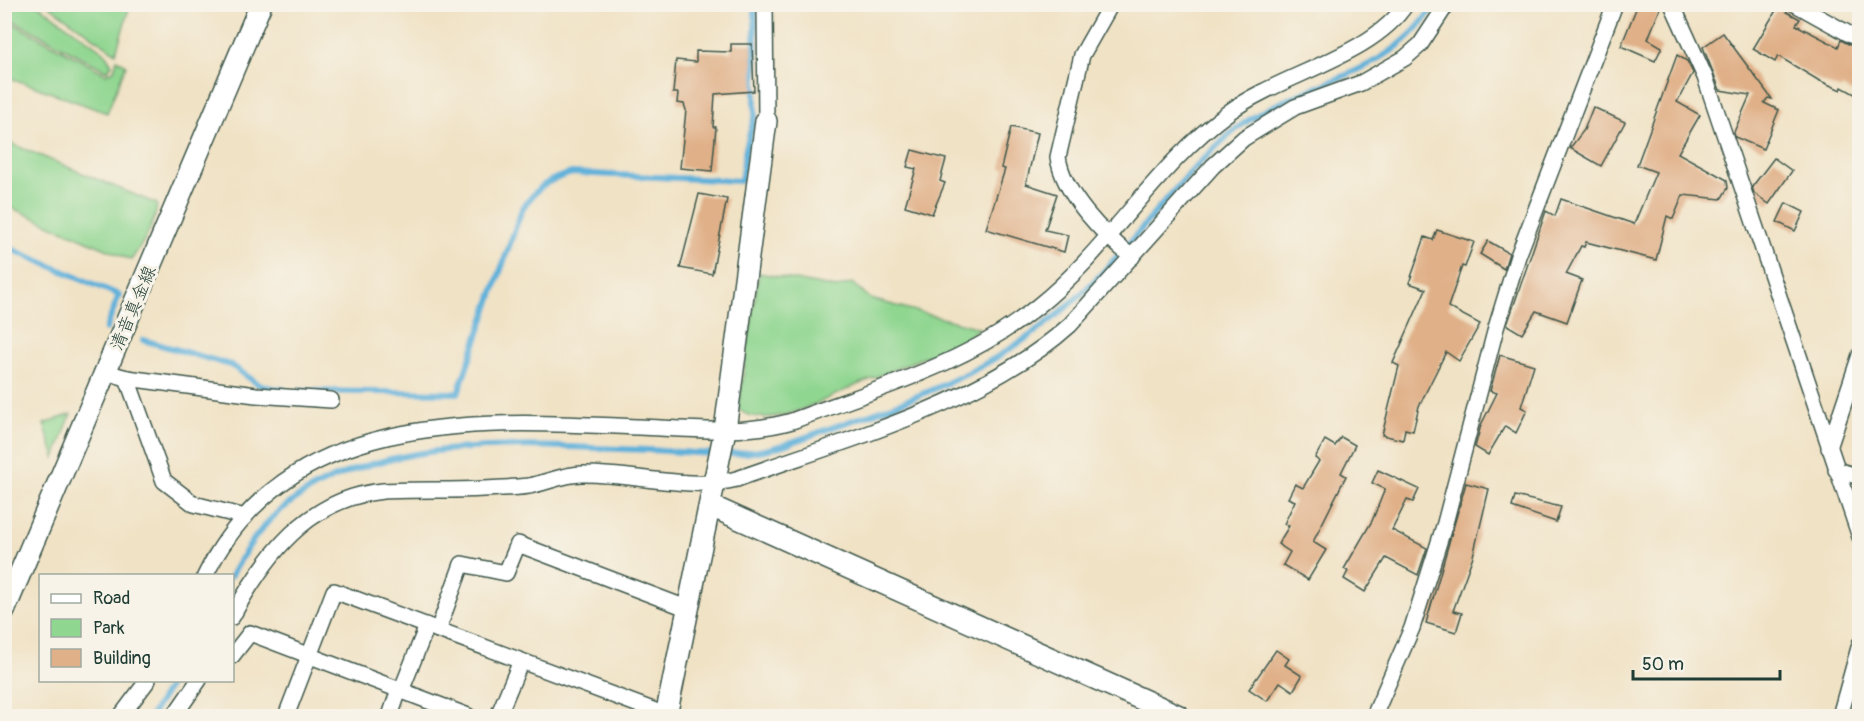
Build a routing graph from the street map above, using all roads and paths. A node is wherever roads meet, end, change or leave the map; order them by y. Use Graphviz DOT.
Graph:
graph roads {
  1 [pos="261,4"];
  2 [pos="765,4"];
  3 [pos="1111,4"];
  4 [pos="1406,4"];
  5 [pos="1447,4"];
  6 [pos="1615,4"];
  7 [pos="1672,4"];
  8 [pos="1795,4"];
  9 [pos="1860,40"];
  10 [pos="766,121"];
  11 [pos="1111,240"];
  12 [pos="1130,256"];
  13 [pos="1860,355"];
  14 [pos="105,372"];
  15 [pos="127,378"];
  16 [pos="331,400"];
  17 [pos="724,436"];
  18 [pos="1829,448"];
  19 [pos="1836,470"];
  20 [pos="716,477"];
  21 [pos="1860,477"];
  22 [pos="711,506"];
  23 [pos="245,517"];
  24 [pos="1860,537"];
  25 [pos="206,574"];
  26 [pos="689,609"];
  27 [pos="4,611"];
  28 [pos="234,614"];
  29 [pos="433,628"];
  30 [pos="1860,644"];
  31 [pos="234,653"];
  32 [pos="309,654"];
  33 [pos="521,660"];
  34 [pos="147,682"];
  35 [pos="198,682"];
  36 [pos="400,691"];
  37 [pos="666,716"];
  38 [pos="121,717"];
  39 [pos="174,717"];
  40 [pos="285,717"];
  41 [pos="390,717"];
  42 [pos="468,717"];
  43 [pos="498,717"];
  44 [pos="1179,717"];
  45 [pos="1374,717"];
  46 [pos="1840,717"];
  1 -- 14 [label="street, 清音真金線"];
  2 -- 10 [label="street"];
  3 -- 11 [label="street"];
  4 -- 11 [label="street"];
  5 -- 12 [label="street"];
  6 -- 45 [label="street"];
  7 -- 18 [label="street"];
  8 -- 9 [label="street"];
  10 -- 17 [label="street"];
  11 -- 12 [label="street"];
  11 -- 17 [label="street"];
  12 -- 20 [label="street"];
  13 -- 18 [label="street"];
  14 -- 15 [label="street"];
  14 -- 27 [label="street, 清音真金線"];
  15 -- 16 [label="street"];
  15 -- 23 [label="street"];
  17 -- 20 [label="street"];
  17 -- 23 [label="street"];
  18 -- 19 [label="street"];
  19 -- 21 [label="street"];
  19 -- 24 [label="street"];
  20 -- 22 [label="street"];
  20 -- 28 [label="street"];
  22 -- 26 [label="street"];
  22 -- 44 [label="street"];
  23 -- 25 [label="street"];
  26 -- 29 [label="street"];
  26 -- 37 [label="street"];
  29 -- 32 [label="street"];
  29 -- 33 [label="street"];
  29 -- 36 [label="street"];
  30 -- 46 [label="street"];
  31 -- 32 [label="street"];
  32 -- 36 [label="street"];
  32 -- 40 [label="street"];
  33 -- 37 [label="street"];
  33 -- 43 [label="street"];
  34 -- 38 [label="street"];
  35 -- 39 [label="street"];
  36 -- 41 [label="street"];
  36 -- 42 [label="street"];
}
